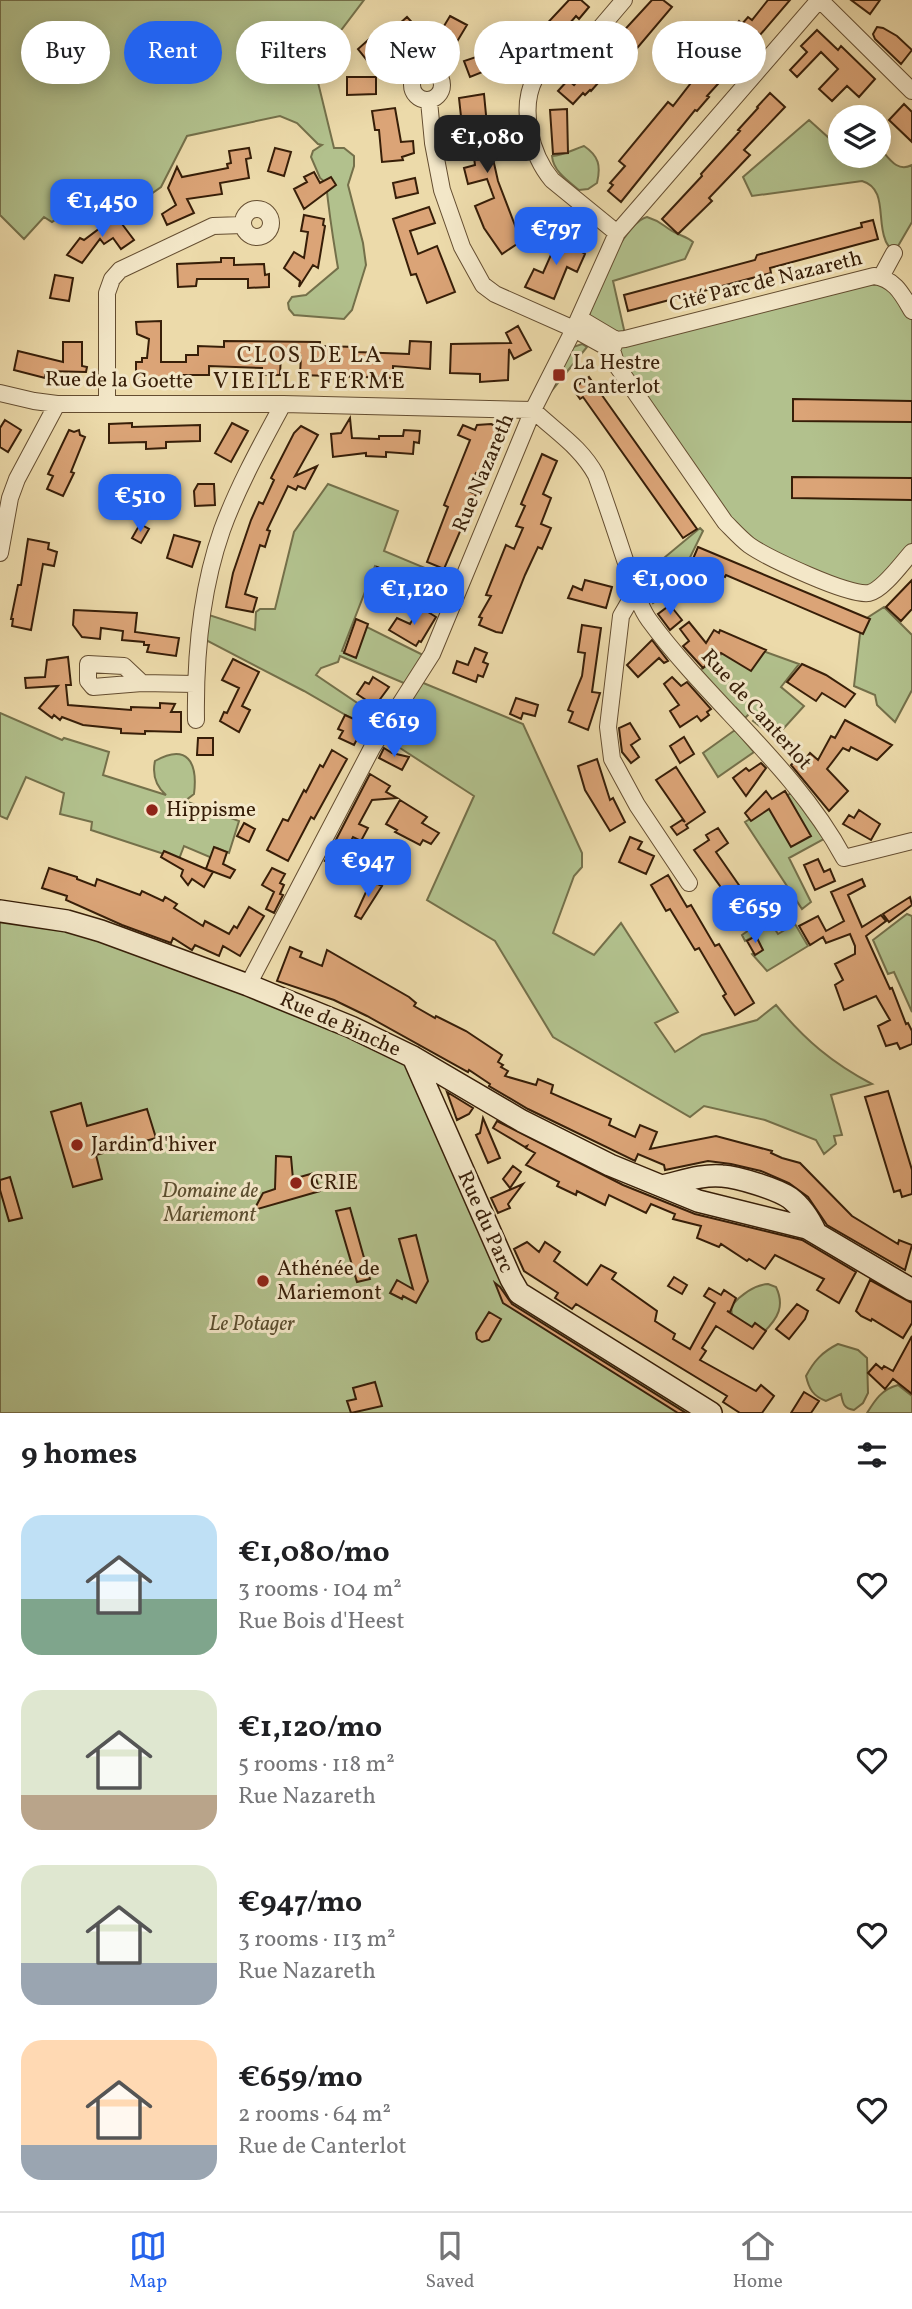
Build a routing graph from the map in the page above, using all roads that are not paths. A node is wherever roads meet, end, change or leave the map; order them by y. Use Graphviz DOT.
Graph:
graph roads {
  1 [pos="624,0"];
  2 [pos="819,0"];
  3 [pos="912,91"];
  4 [pos="429,101"];
  5 [pos="243,225"];
  6 [pos="617,233"];
  7 [pos="894,253"];
  8 [pos="881,277"];
  9 [pos="912,311"];
  10 [pos="576,323"];
  11 [pos="614,345"];
  12 [pos="0,393"];
  13 [pos="107,402"];
  14 [pos="58,404"];
  15 [pos="283,404"];
  16 [pos="533,410"];
  17 [pos="912,552"];
  18 [pos="0,553"];
  19 [pos="635,592"];
  20 [pos="142,683"];
  21 [pos="195,684"];
  22 [pos="196,720"];
  23 [pos="912,841"];
  24 [pos="689,883"];
  25 [pos="0,911"];
  26 [pos="248,985"];
  27 [pos="413,1057"];
  28 [pos="662,1186"];
  29 [pos="816,1233"];
  30 [pos="912,1290"];
  31 [pos="711,1413"];
  1 -- 6 [label="street"];
  2 -- 3 [label="street"];
  2 -- 6 [label="street, Rue Nazareth"];
  4 -- 10 [label="street"];
  5 -- 13 [label="street"];
  6 -- 10 [label="street, Rue Nazareth"];
  7 -- 8 [label="street"];
  8 -- 9 [label="street, Cité Parc de Nazareth"];
  8 -- 11 [label="street, Cité Parc de Nazareth"];
  10 -- 11 [label="street"];
  10 -- 16 [label="street, Rue Nazareth"];
  11 -- 17 [label="street"];
  12 -- 14 [label="street, Rue de la Goette"];
  13 -- 14 [label="street, Rue de la Goette"];
  13 -- 15 [label="street, Rue de la Goette"];
  14 -- 18 [label="street"];
  15 -- 16 [label="street, Rue de la Goette"];
  15 -- 21 [label="street"];
  16 -- 19 [label="street, Rue de Canterlot"];
  16 -- 26 [label="street, Rue Nazareth"];
  19 -- 23 [label="street, Rue de Canterlot"];
  19 -- 24 [label="street"];
  20 -- 21 [label="street"];
  21 -- 22 [label="street"];
  25 -- 26 [label="street, Rue de Binche"];
  26 -- 27 [label="street, Rue de Binche"];
  27 -- 28 [label="street, Rue de Binche"];
  27 -- 31 [label="street, Rue du Parc"];
  28 -- 29 [label="street, Rue de Binche"];
  28 -- 29 [label="street, Rue de Binche"];
  29 -- 30 [label="street, Rue de Binche"];
}
